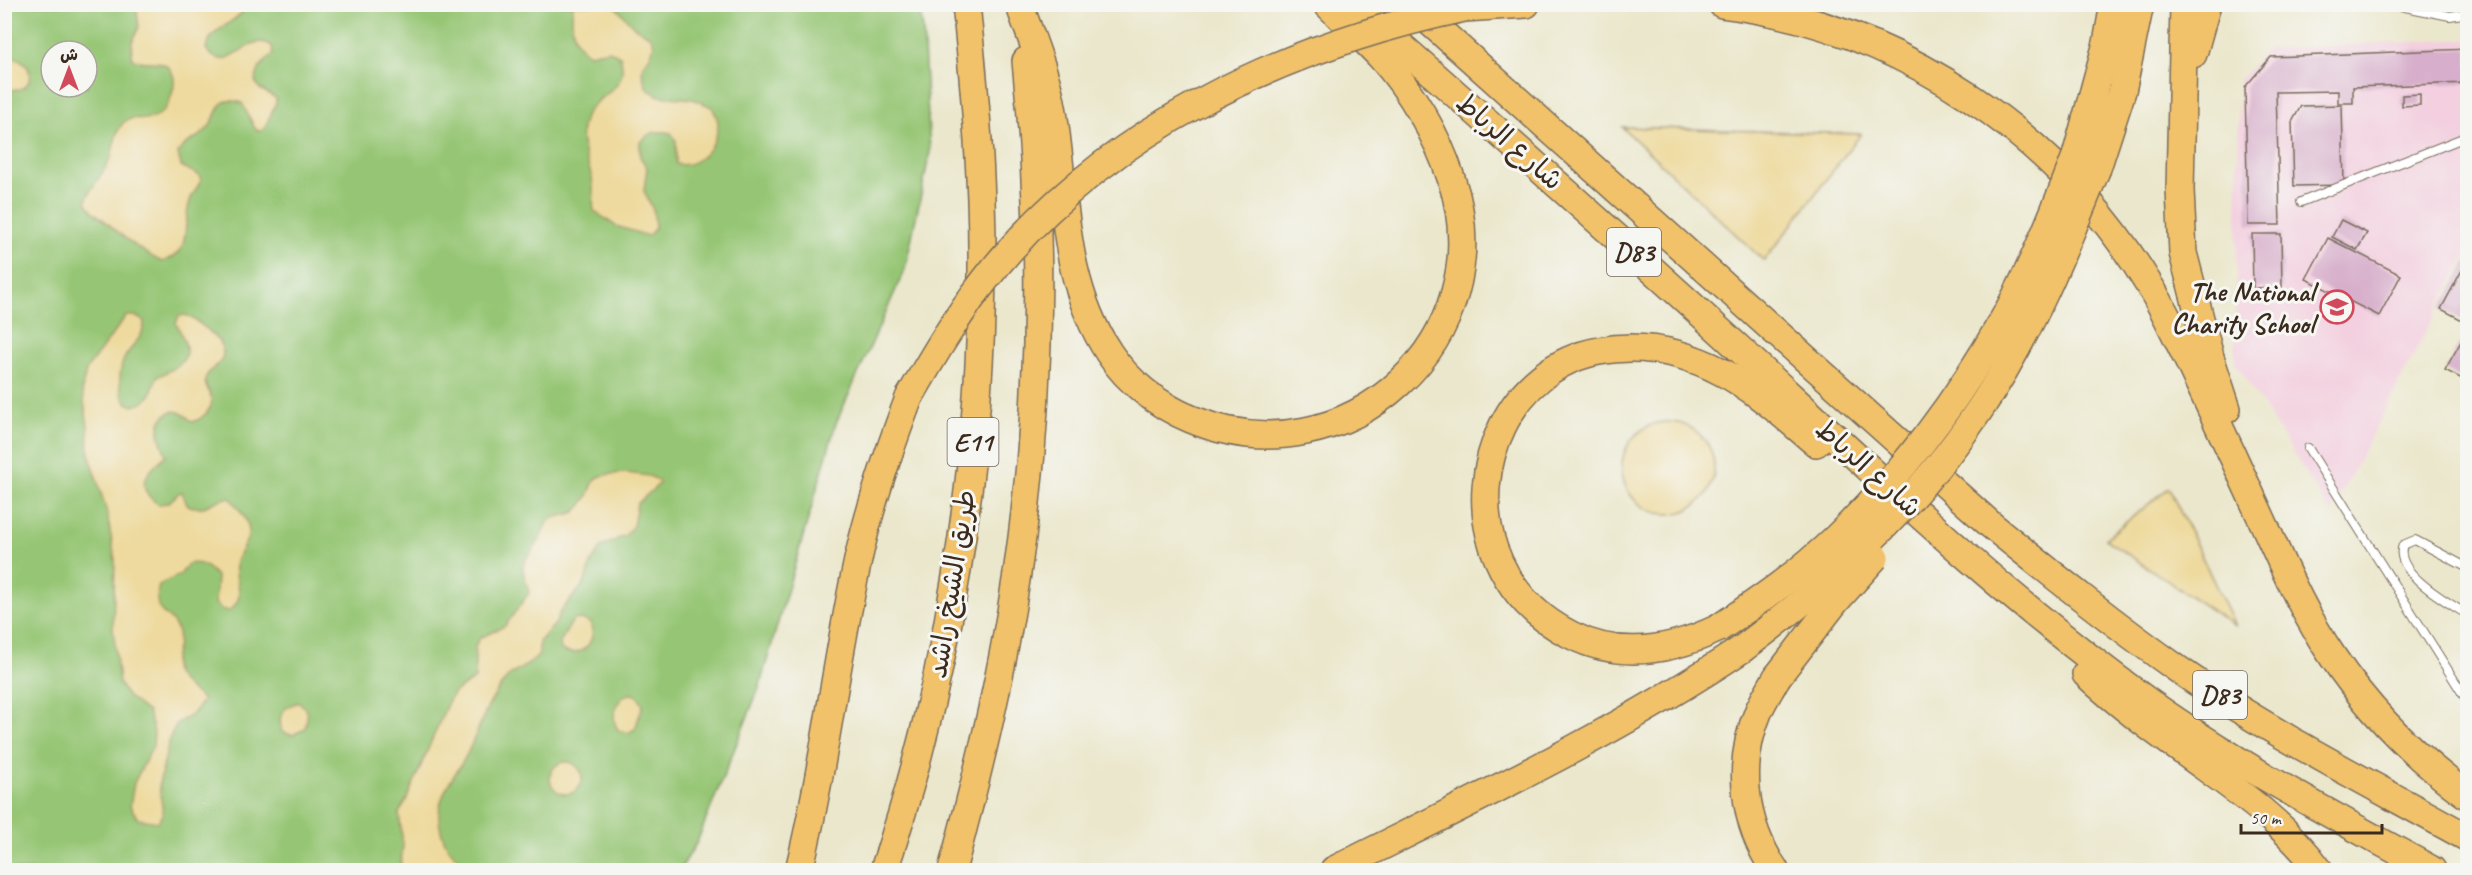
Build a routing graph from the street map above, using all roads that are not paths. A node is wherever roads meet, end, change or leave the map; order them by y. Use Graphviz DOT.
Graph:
graph roads {
  1 [pos="966,4"];
  2 [pos="1327,4"];
  3 [pos="1353,4"];
  4 [pos="1410,4"];
  5 [pos="1526,4"];
  6 [pos="1722,4"];
  7 [pos="2114,4"];
  8 [pos="2140,4"];
  9 [pos="2184,4"];
  10 [pos="2207,4"];
  11 [pos="2390,4"];
  12 [pos="1468,6"];
  13 [pos="1020,7"];
  14 [pos="2468,13"];
  15 [pos="2182,96"];
  16 [pos="2468,136"];
  17 [pos="2087,162"];
  18 [pos="2301,202"];
  19 [pos="1952,448"];
  20 [pos="2308,448"];
  21 [pos="1910,506"];
  22 [pos="2261,516"];
  23 [pos="2468,568"];
  24 [pos="2025,607"];
  25 [pos="2468,615"];
  26 [pos="2468,702"];
  27 [pos="2468,796"];
  28 [pos="2468,838"];
  29 [pos="799,870"];
  30 [pos="885,870"];
  31 [pos="952,870"];
  32 [pos="1334,870"];
  33 [pos="1775,870"];
  34 [pos="2319,870"];
  35 [pos="2432,870"];
  1 -- 30 [label="highway, طريق الشيخ راشد / E11"];
  2 -- 13 [label="highway"];
  3 -- 21 [label="highway, شارع الرباط / D83"];
  4 -- 28 [label="highway, شارع الرباط / D83"];
  5 -- 12 [label="highway"];
  6 -- 22 [label="highway"];
  7 -- 17 [label="highway"];
  8 -- 17 [label="highway"];
  9 -- 15 [label="highway"];
  10 -- 15 [label="highway"];
  11 -- 14 [label="lane"];
  12 -- 29 [label="highway, bridge"];
  13 -- 31 [label="highway, E11"];
  15 -- 22 [label="highway"];
  16 -- 18 [label="lane"];
  17 -- 19 [label="highway, bridge"];
  17 -- 21 [label="highway, bridge"];
  19 -- 32 [label="highway, bridge"];
  19 -- 33 [label="highway, bridge"];
  20 -- 26 [label="lane"];
  21 -- 24 [label="highway, شارع الرباط / D83"];
  22 -- 27 [label="highway"];
  23 -- 25 [label="lane"];
  24 -- 34 [label="highway"];
  24 -- 35 [label="highway, شارع الرباط / D83"];
}
